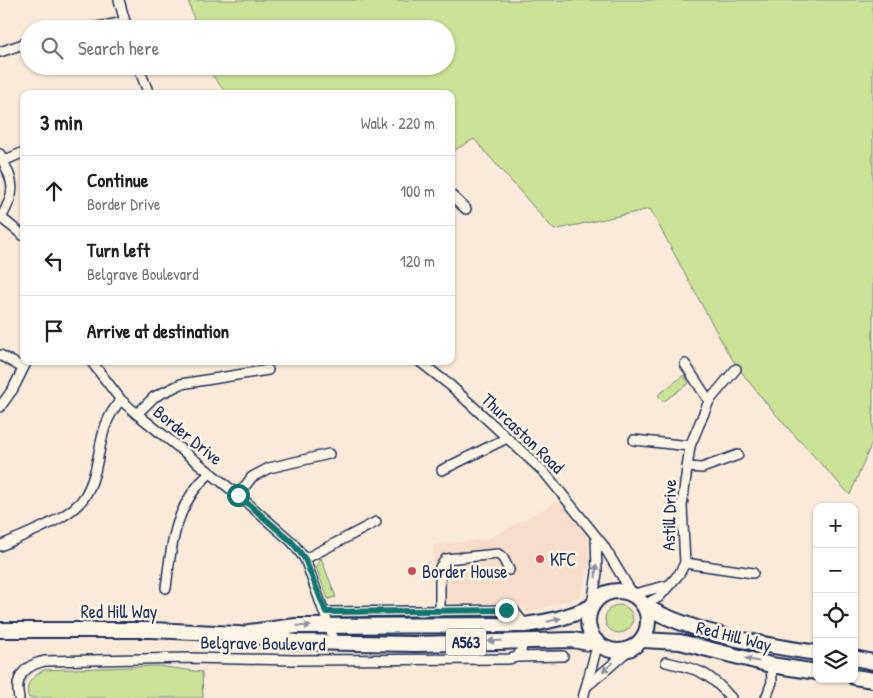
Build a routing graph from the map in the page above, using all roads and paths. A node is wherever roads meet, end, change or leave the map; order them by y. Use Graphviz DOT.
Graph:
graph roads {
  1 [pos="119,0"];
  2 [pos="125,20"];
  3 [pos="20,45"];
  4 [pos="0,52"];
  5 [pos="142,75"];
  6 [pos="147,90"];
  7 [pos="20,153"];
  8 [pos="2,157"];
  9 [pos="455,200"];
  10 [pos="466,209"];
  11 [pos="1,218"];
  12 [pos="20,233"];
  13 [pos="0,355"];
  14 [pos="20,363"];
  15 [pos="685,364"];
  16 [pos="25,365"];
  17 [pos="94,365"];
  18 [pos="260,365"];
  19 [pos="424,365"];
  20 [pos="736,369"];
  21 [pos="121,400"];
  22 [pos="708,401"];
  23 [pos="0,407"];
  24 [pos="137,414"];
  25 [pos="507,438"];
  26 [pos="634,440"];
  27 [pos="690,446"];
  28 [pos="328,454"];
  29 [pos="738,456"];
  30 [pos="687,467"];
  31 [pos="442,470"];
  32 [pos="209,474"];
  33 [pos="238,495"];
  34 [pos="376,522"];
  35 [pos="596,537"];
  36 [pos="0,546"];
  37 [pos="305,559"];
  38 [pos="685,563"];
  39 [pos="509,570"];
  40 [pos="753,573"];
  41 [pos="669,585"];
  42 [pos="166,588"];
  43 [pos="633,594"];
  44 [pos="591,606"];
  45 [pos="645,606"];
  46 [pos="440,611"];
  47 [pos="326,612"];
  48 [pos="525,624"];
  49 [pos="331,627"];
  50 [pos="0,630"];
  51 [pos="238,634"];
  52 [pos="642,640"];
  53 [pos="523,641"];
  54 [pos="597,642"];
  55 [pos="335,643"];
  56 [pos="628,650"];
  57 [pos="813,651"];
  58 [pos="563,656"];
  59 [pos="517,657"];
  60 [pos="858,659"];
  61 [pos="666,662"];
  62 [pos="873,662"];
  63 [pos="772,664"];
  64 [pos="813,671"];
  65 [pos="858,678"];
  66 [pos="873,680"];
  67 [pos="588,685"];
  68 [pos="19,698"];
  69 [pos="584,698"];
  70 [pos="731,698"];
  71 [pos="766,698"];
  1 -- 2 [label="street"];
  3 -- 4 [label="street"];
  5 -- 6 [label="street"];
  7 -- 8 [label="street"];
  8 -- 11 [label="street"];
  9 -- 10 [label="street"];
  11 -- 12 [label="street"];
  13 -- 14 [label="street"];
  15 -- 22 [label="street"];
  16 -- 23 [label="street"];
  17 -- 21 [label="street, Border Drive"];
  18 -- 24 [label="street"];
  19 -- 25 [label="street, Thurcaston Road"];
  20 -- 22 [label="street, Astill Drive"];
  21 -- 24 [label="street, Border Drive"];
  21 -- 36 [label="street"];
  22 -- 27 [label="street, Astill Drive"];
  24 -- 32 [label="street, Border Drive"];
  25 -- 31 [label="street"];
  25 -- 35 [label="street, Thurcaston Road"];
  26 -- 27 [label="street"];
  27 -- 30 [label="street, Astill Drive"];
  28 -- 33 [label="street"];
  29 -- 30 [label="street, Astill Drive"];
  30 -- 38 [label="street, Astill Drive"];
  32 -- 33 [label="street, Border Drive"];
  32 -- 42 [label="street"];
  33 -- 37 [label="street, Border Drive"];
  34 -- 37 [label="street"];
  35 -- 43 [label="street, Thurcaston Road"];
  44 -- 35 [label="street, one-way"];
  37 -- 47 [label="street, Border Drive"];
  38 -- 40 [label="street, Astill Drive"];
  38 -- 41 [label="street, Astill Drive"];
  39 -- 46 [label="street"];
  41 -- 43 [label="street"];
  41 -- 45 [label="street, Astill Drive"];
  43 -- 44 [label="highway"];
  43 -- 45 [label="highway"];
  48 -- 44 [label="highway, Red Hill Way / A563, one-way"];
  44 -- 54 [label="highway"];
  45 -- 52 [label="highway"];
  45 -- 57 [label="highway, Red Hill Way"];
  46 -- 47 [label="street, Belgrave Boulevard"];
  46 -- 48 [label="street, Belgrave Boulevard"];
  47 -- 49 [label="street, Border Drive"];
  48 -- 49 [label="highway, Red Hill Way / A563"];
  51 -- 49 [label="highway, Red Hill Way / A563, one-way"];
  49 -- 55 [label="street, Border Drive"];
  50 -- 51 [label="highway, Red Hill Way / A563"];
  51 -- 55 [label="highway, Red Hill Way / A563"];
  52 -- 56 [label="highway"];
  63 -- 52 [label="highway, Red Hill Way, one-way"];
  53 -- 54 [label="highway, Red Hill Way / A563"];
  53 -- 55 [label="highway, Red Hill Way / A563, one-way"];
  53 -- 59 [label="street"];
  54 -- 56 [label="highway"];
  54 -- 67 [label="street"];
  56 -- 67 [label="street, one-way"];
  58 -- 59 [label="street, Belgrave Boulevard"];
  59 -- 68 [label="street, Belgrave Boulevard"];
  60 -- 62 [label="highway"];
  61 -- 70 [label="street"];
  63 -- 64 [label="highway, Red Hill Way"];
  63 -- 71 [label="street"];
  65 -- 66 [label="highway"];
  67 -- 69 [label="street"];
}
